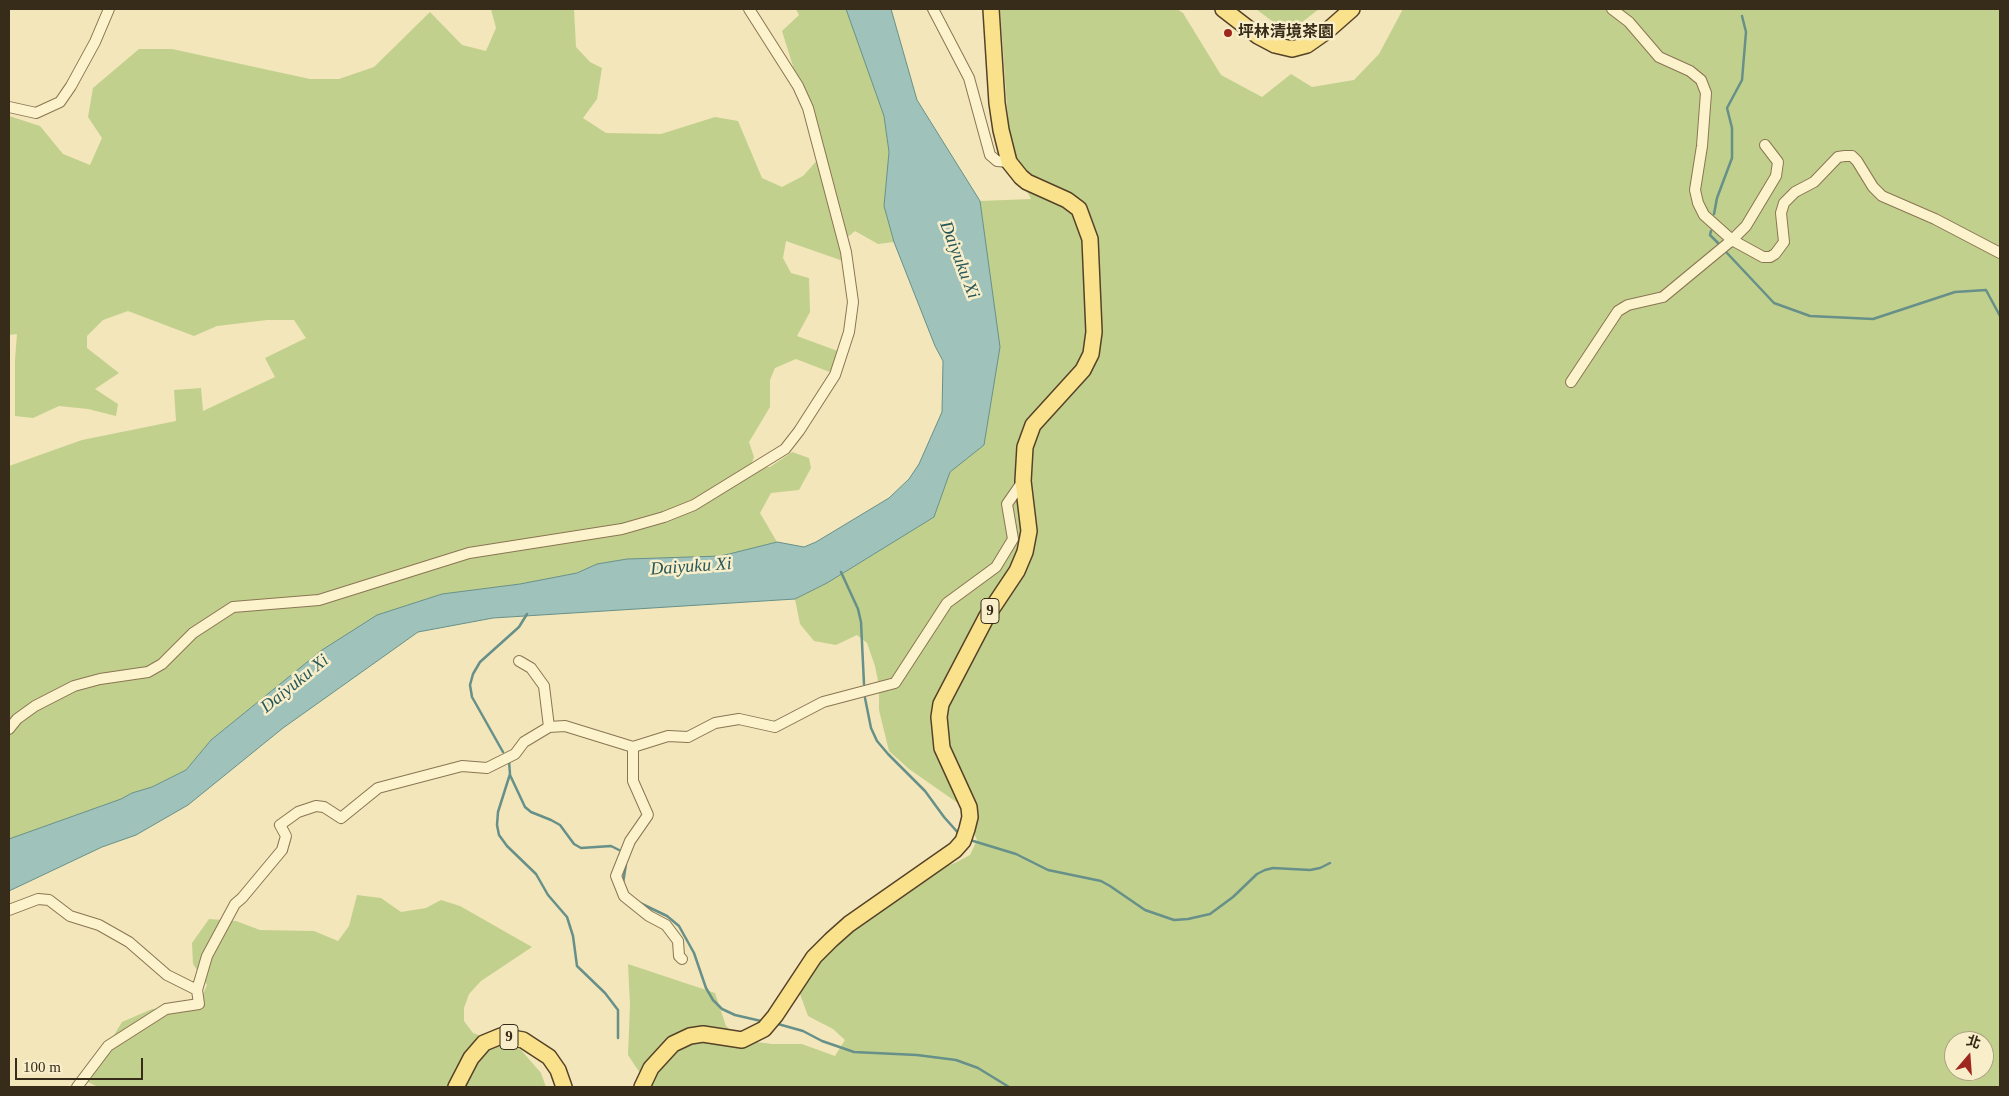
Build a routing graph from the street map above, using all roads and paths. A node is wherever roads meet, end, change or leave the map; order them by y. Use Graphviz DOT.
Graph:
graph roads {
  1 [pos="109,9"];
  2 [pos="749,9"];
  3 [pos="933,9"];
  4 [pos="992,9"];
  5 [pos="1223,9"];
  6 [pos="1352,9"];
  7 [pos="1612,9"];
  8 [pos="9,107"];
  9 [pos="1765,145"];
  10 [pos="1009,162"];
  11 [pos="1732,240"];
  12 [pos="2000,254"];
  13 [pos="1571,382"];
  14 [pos="1023,481"];
  15 [pos="519,661"];
  16 [pos="549,727"];
  17 [pos="9,729"];
  18 [pos="633,747"];
  19 [pos="9,910"];
  20 [pos="682,960"];
  21 [pos="197,990"];
  22 [pos="77,1087"];
  23 [pos="456,1087"];
  24 [pos="564,1087"];
  25 [pos="642,1087"];
  1 -- 8 [label="street"];
  2 -- 17 [label="street"];
  3 -- 10 [label="street"];
  4 -- 10 [label="main road, 9"];
  5 -- 6 [label="main road"];
  7 -- 11 [label="street"];
  9 -- 11 [label="street"];
  10 -- 14 [label="main road, 9"];
  11 -- 12 [label="street"];
  11 -- 13 [label="street"];
  14 -- 18 [label="street"];
  14 -- 25 [label="main road, 9"];
  15 -- 16 [label="street"];
  16 -- 18 [label="street"];
  16 -- 21 [label="street"];
  18 -- 20 [label="street"];
  19 -- 21 [label="street"];
  21 -- 22 [label="street"];
  23 -- 24 [label="main road, 9"];
}
